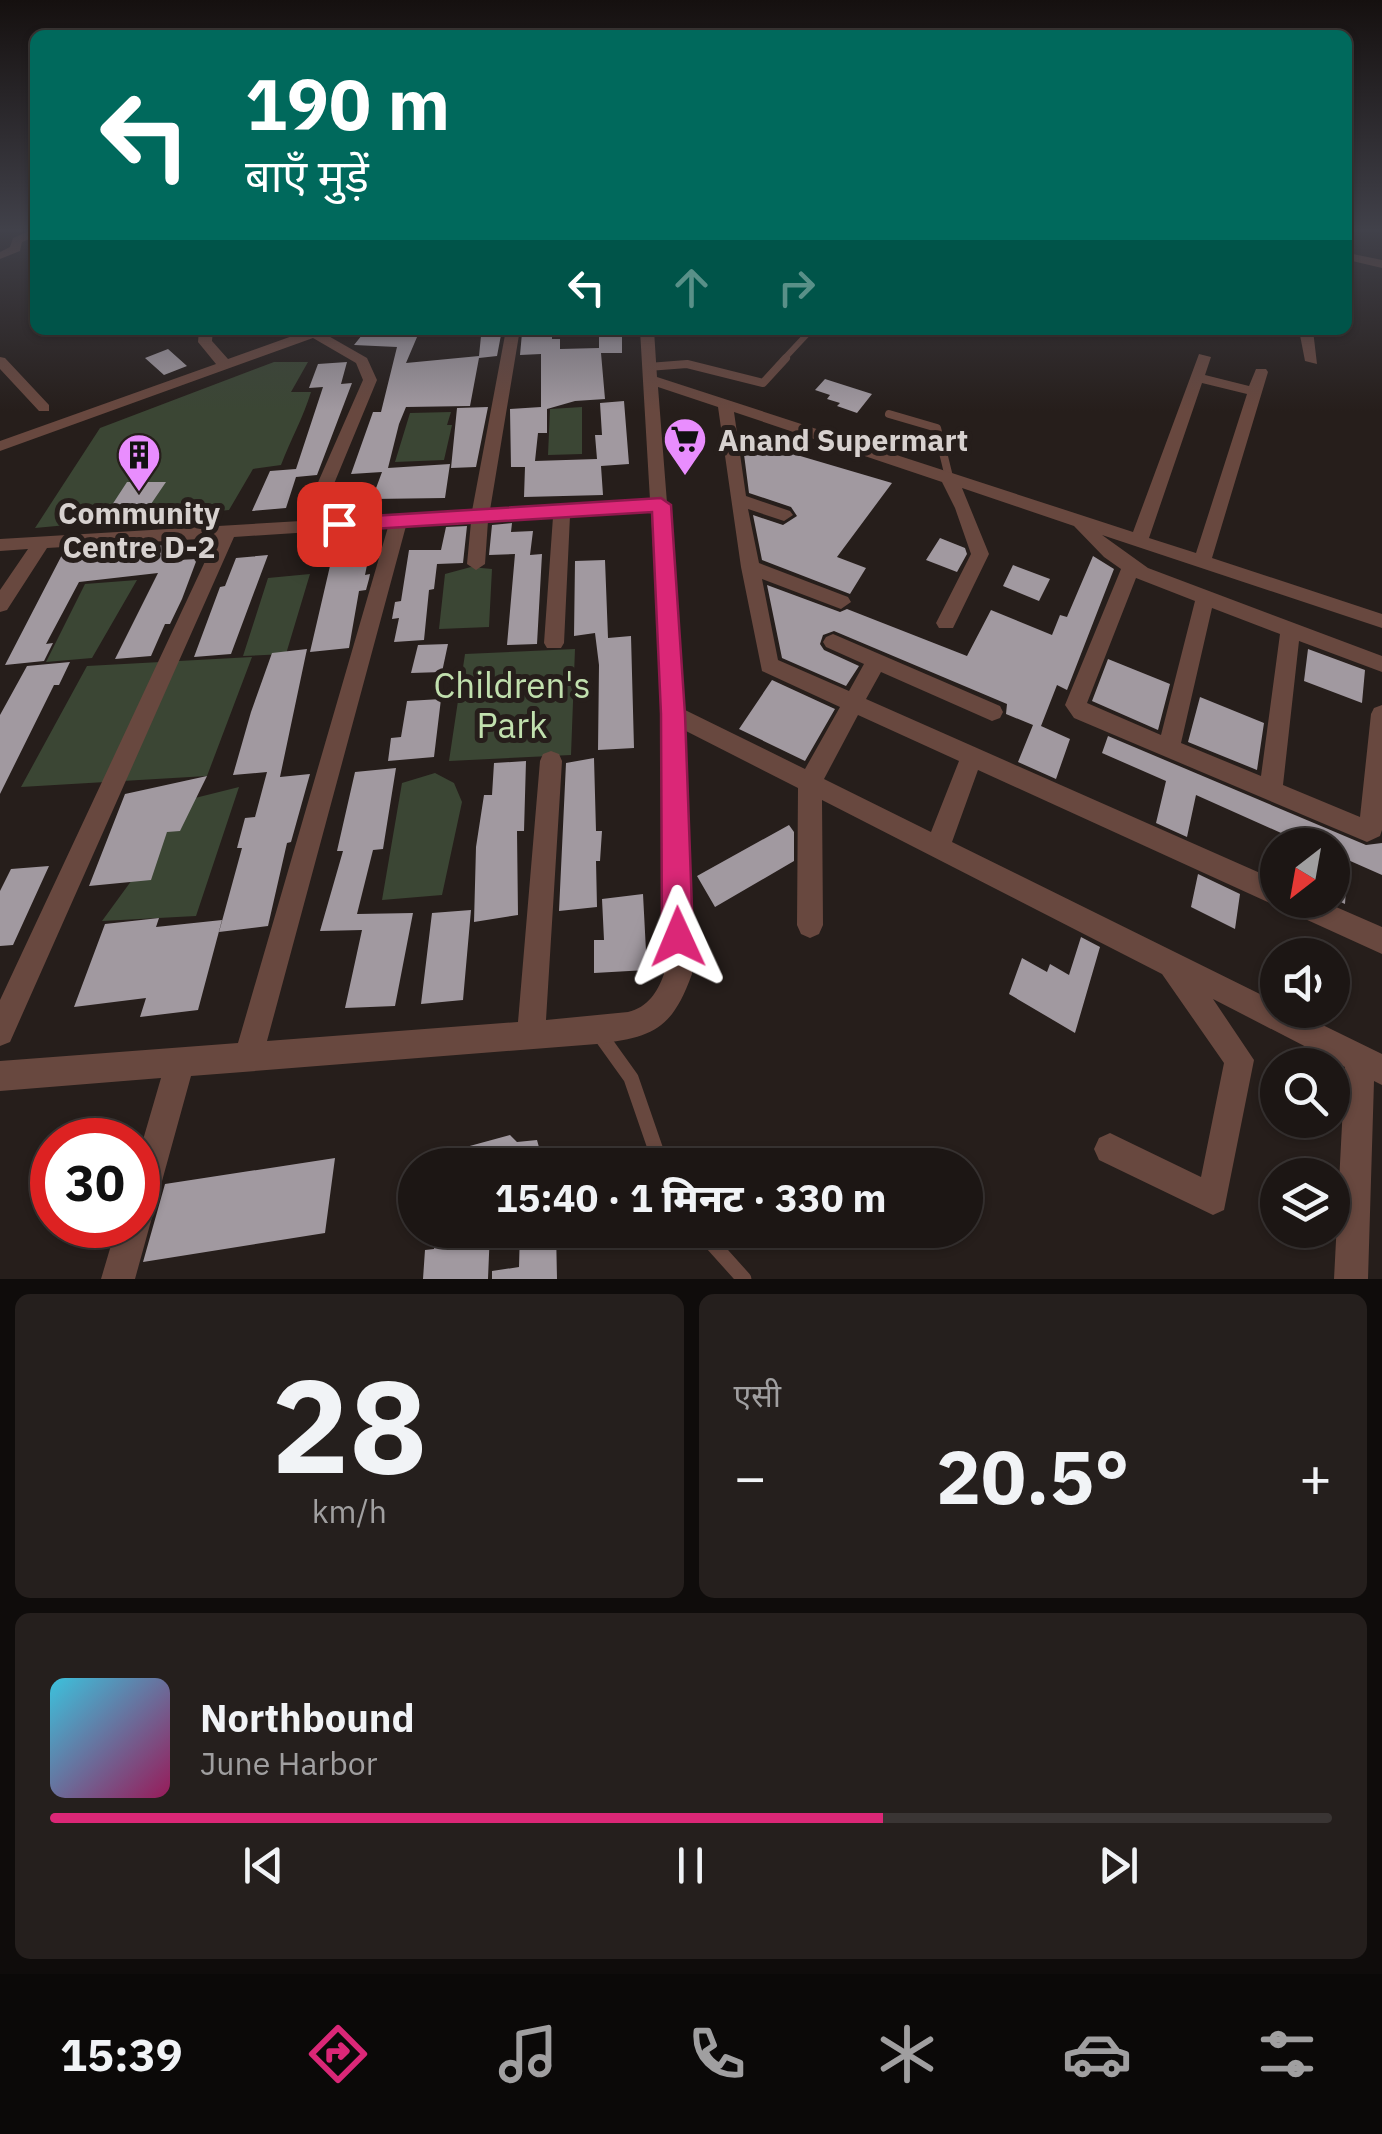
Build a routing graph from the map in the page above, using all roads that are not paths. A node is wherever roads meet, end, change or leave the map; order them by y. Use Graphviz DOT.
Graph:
graph roads {
  1 [pos="206,335"];
  2 [pos="310,335"];
  3 [pos="322,335"];
  4 [pos="512,335"];
  5 [pos="647,335"];
  6 [pos="807,335"];
  7 [pos="1307,335"];
  8 [pos="1204,358"];
  9 [pos="0,361"];
  10 [pos="1312,361"];
  11 [pos="225,365"];
  12 [pos="1262,372"];
  13 [pos="649,373"];
  14 [pos="1197,377"];
  15 [pos="1255,392"];
  16 [pos="725,404"];
  17 [pos="44,408"];
  18 [pos="890,414"];
  19 [pos="0,446"];
  20 [pos="950,480"];
  21 [pos="738,499"];
  22 [pos="661,505"];
  23 [pos="562,511"];
  24 [pos="784,515"];
  25 [pos="480,516"];
  26 [pos="400,520"];
  27 [pos="1078,522"];
  28 [pos="308,526"];
  29 [pos="228,531"];
  30 [pos="1140,540"];
  31 [pos="42,542"];
  32 [pos="0,545"];
  33 [pos="1204,560"];
  34 [pos="476,564"];
  35 [pos="750,567"];
  36 [pos="1131,568"];
  37 [pos="1204,598"];
  38 [pos="841,602"];
  39 [pos="0,605"];
  40 [pos="1382,621"];
  41 [pos="946,623"];
  42 [pos="1291,628"];
  43 [pos="833,642"];
  44 [pos="554,643"];
  45 [pos="876,661"];
  46 [pos="1382,664"];
  47 [pos="853,704"];
  48 [pos="992,712"];
  49 [pos="673,714"];
  50 [pos="1382,714"];
  51 [pos="1168,748"];
  52 [pos="972,757"];
  53 [pos="551,761"];
  54 [pos="810,783"];
  55 [pos="1271,791"];
  56 [pos="938,846"];
  57 [pos="1260,886"];
  58 [pos="1331,918"];
  59 [pos="810,925"];
  60 [pos="1382,941"];
  61 [pos="1170,963"];
  62 [pos="597,1030"];
  63 [pos="0,1032"];
  64 [pos="531,1036"];
  65 [pos="248,1057"];
  66 [pos="180,1062"];
  67 [pos="1371,1064"];
  68 [pos="0,1076"];
  69 [pos="160,1132"];
  70 [pos="655,1148"];
  71 [pos="1110,1149"];
  72 [pos="127,1248"];
  73 [pos="716,1248"];
  74 [pos="118,1279"];
  75 [pos="744,1279"];
  76 [pos="1352,1279"];
  1 -- 11 [label="street"];
  2 -- 11 [label="street"];
  3 -- 28 [label="street"];
  4 -- 25 [label="street"];
  5 -- 13 [label="street"];
  6 -- 13 [label="lane"];
  7 -- 10 [label="street"];
  8 -- 14 [label="street"];
  9 -- 17 [label="street"];
  11 -- 19 [label="street"];
  12 -- 15 [label="street"];
  13 -- 16 [label="street"];
  13 -- 22 [label="street"];
  14 -- 15 [label="street"];
  14 -- 30 [label="street"];
  15 -- 33 [label="street"];
  16 -- 20 [label="street"];
  16 -- 21 [label="street"];
  18 -- 20 [label="lane"];
  20 -- 27 [label="street"];
  20 -- 41 [label="street"];
  21 -- 24 [label="street"];
  21 -- 35 [label="street"];
  22 -- 23 [label="street"];
  22 -- 49 [label="street"];
  23 -- 25 [label="street"];
  23 -- 44 [label="street"];
  25 -- 26 [label="street"];
  25 -- 34 [label="street"];
  26 -- 28 [label="street"];
  26 -- 65 [label="street"];
  27 -- 30 [label="street"];
  27 -- 36 [label="street"];
  28 -- 29 [label="street"];
  29 -- 31 [label="street"];
  29 -- 63 [label="street"];
  30 -- 33 [label="street"];
  31 -- 32 [label="street"];
  31 -- 39 [label="street"];
  33 -- 40 [label="street"];
  35 -- 38 [label="street"];
  35 -- 47 [label="street"];
  36 -- 37 [label="street"];
  36 -- 51 [label="street"];
  37 -- 42 [label="street"];
  37 -- 51 [label="street"];
  42 -- 46 [label="street"];
  42 -- 55 [label="street"];
  43 -- 45 [label="street"];
  45 -- 47 [label="street"];
  45 -- 48 [label="street"];
  47 -- 52 [label="street"];
  47 -- 54 [label="street"];
  49 -- 54 [label="street"];
  49 -- 62 [label="street"];
  50 -- 55 [label="street"];
  51 -- 55 [label="street"];
  52 -- 56 [label="street"];
  52 -- 57 [label="street"];
  53 -- 64 [label="street"];
  54 -- 56 [label="street"];
  54 -- 59 [label="street"];
  56 -- 61 [label="street"];
  58 -- 60 [label="street"];
  61 -- 67 [label="street"];
  61 -- 71 [label="street"];
  62 -- 64 [label="street"];
  62 -- 70 [label="lane"];
  64 -- 65 [label="street"];
  65 -- 66 [label="street"];
  66 -- 68 [label="street"];
  66 -- 69 [label="street"];
  67 -- 76 [label="street"];
  72 -- 74 [label="street"];
  73 -- 75 [label="lane"];
}
